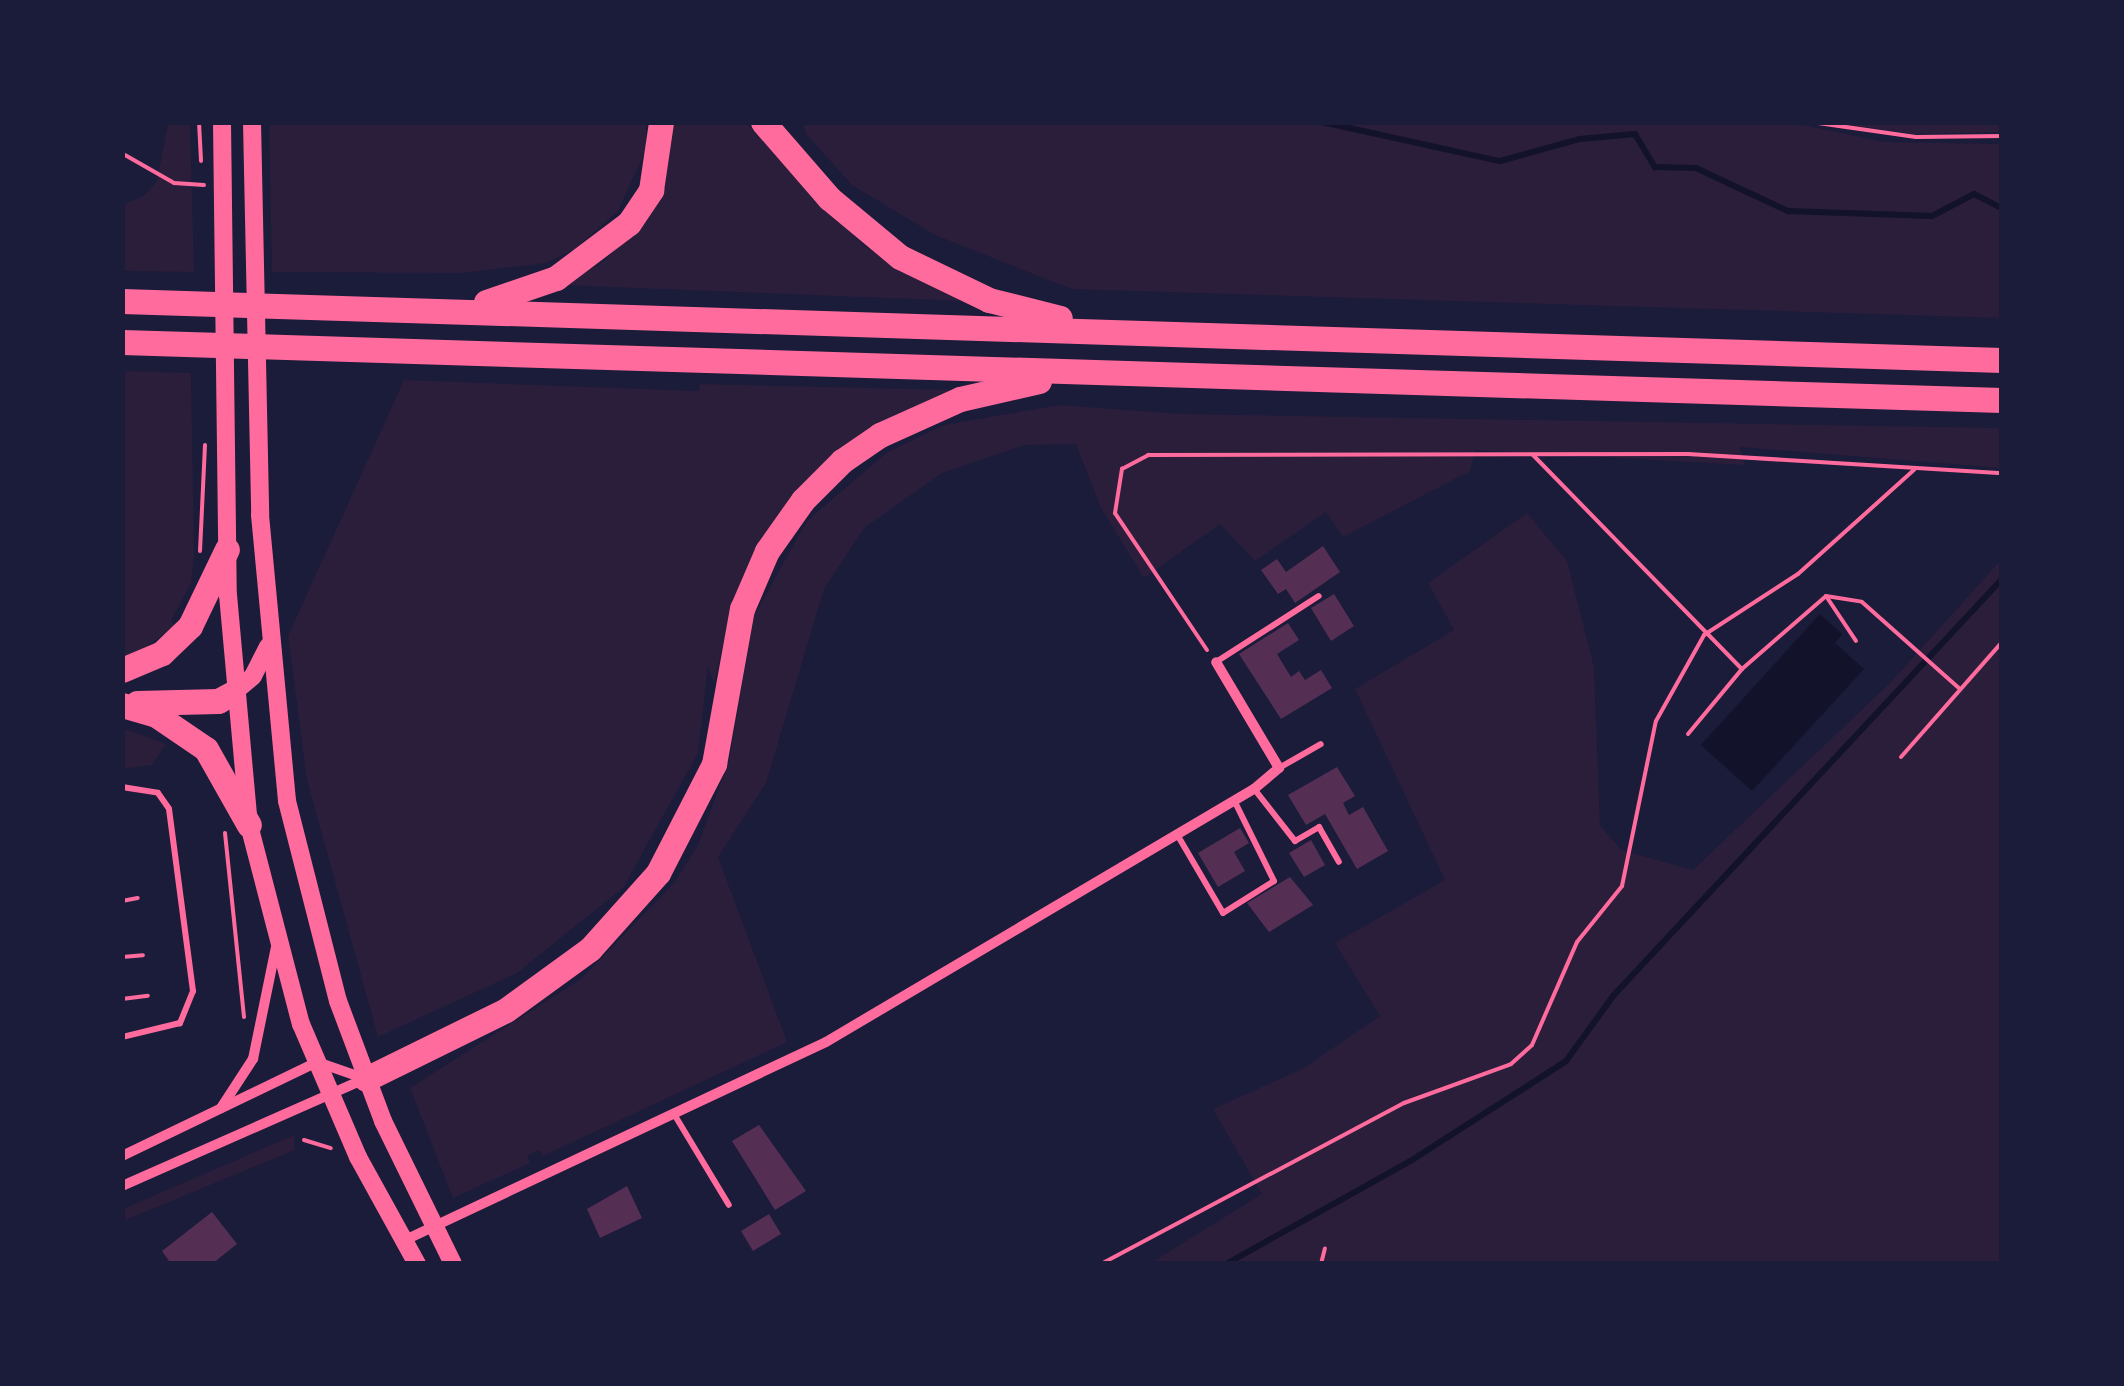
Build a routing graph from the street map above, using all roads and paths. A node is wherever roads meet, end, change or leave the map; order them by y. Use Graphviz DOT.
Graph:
graph roads {
  1 [pos="222,122"];
  2 [pos="252,122"];
  3 [pos="661,122"];
  4 [pos="762,122"];
  5 [pos="1812,122"];
  6 [pos="2002,136"];
  7 [pos="125,155"];
  8 [pos="223,186"];
  9 [pos="122,301"];
  10 [pos="409,310"];
  11 [pos="1164,333"];
  12 [pos="122,342"];
  13 [pos="2002,360"];
  14 [pos="1159,374"];
  15 [pos="2002,400"];
  16 [pos="205,425"];
  17 [pos="1533,455"];
  18 [pos="1914,470"];
  19 [pos="2002,473"];
  20 [pos="227,549"];
  21 [pos="198,565"];
  22 [pos="1319,596"];
  23 [pos="1826,596"];
  24 [pos="1704,635"];
  25 [pos="1856,641"];
  26 [pos="2002,642"];
  27 [pos="268,647"];
  28 [pos="1216,662"];
  29 [pos="1742,669"];
  30 [pos="122,670"];
  31 [pos="1960,689"];
  32 [pos="234,693"];
  33 [pos="122,704"];
  34 [pos="1688,734"];
  35 [pos="1320,744"];
  36 [pos="1901,757"];
  37 [pos="1280,768"];
  38 [pos="122,787"];
  39 [pos="1254,788"];
  40 [pos="1235,802"];
  41 [pos="236,824"];
  42 [pos="1178,836"];
  43 [pos="1340,862"];
  44 [pos="138,898"];
  45 [pos="122,900"];
  46 [pos="276,947"];
  47 [pos="143,955"];
  48 [pos="122,958"];
  49 [pos="148,996"];
  50 [pos="122,999"];
  51 [pos="122,1038"];
  52 [pos="253,1058"];
  53 [pos="317,1062"];
  54 [pos="366,1079"];
  55 [pos="329,1092"];
  56 [pos="218,1112"];
  57 [pos="674,1114"];
  58 [pos="304,1140"];
  59 [pos="327,1150"];
  60 [pos="123,1156"];
  61 [pos="122,1186"];
  62 [pos="729,1205"];
  63 [pos="434,1230"];
  64 [pos="403,1241"];
  65 [pos="1324,1248"];
  66 [pos="417,1264"];
  67 [pos="452,1264"];
  68 [pos="1100,1264"];
  69 [pos="1321,1264"];
  1 -- 8 [label="main road"];
  2 -- 27 [label="main road"];
  3 -- 10 [label="highway"];
  4 -- 11 [label="highway"];
  5 -- 6 [label="path"];
  7 -- 8 [label="path"];
  8 -- 20 [label="main road"];
  9 -- 10 [label="highway"];
  10 -- 11 [label="highway"];
  11 -- 13 [label="highway"];
  12 -- 14 [label="highway"];
  14 -- 15 [label="highway"];
  14 -- 54 [label="highway"];
  16 -- 21 [label="path"];
  17 -- 18 [label="path"];
  17 -- 24 [label="path"];
  17 -- 28 [label="path"];
  18 -- 19 [label="path"];
  18 -- 24 [label="path"];
  20 -- 30 [label="highway"];
  20 -- 32 [label="main road"];
  22 -- 28 [label="lane"];
  23 -- 25 [label="path"];
  23 -- 29 [label="path"];
  23 -- 31 [label="path"];
  24 -- 29 [label="path"];
  24 -- 68 [label="path"];
  26 -- 31 [label="path"];
  27 -- 32 [label="main road"];
  27 -- 54 [label="main road"];
  28 -- 37 [label="street"];
  29 -- 34 [label="path"];
  31 -- 36 [label="path"];
  32 -- 33 [label="highway"];
  32 -- 41 [label="main road"];
  33 -- 41 [label="highway"];
  35 -- 37 [label="lane"];
  37 -- 39 [label="street"];
  38 -- 51 [label="lane"];
  39 -- 40 [label="street"];
  39 -- 43 [label="lane"];
  40 -- 42 [label="street"];
  40 -- 42 [label="lane"];
  41 -- 46 [label="main road"];
  41 -- 52 [label="path"];
  42 -- 57 [label="street"];
  44 -- 45 [label="path"];
  46 -- 52 [label="street"];
  46 -- 53 [label="main road"];
  47 -- 48 [label="path"];
  49 -- 50 [label="path"];
  52 -- 56 [label="street"];
  53 -- 54 [label="street"];
  53 -- 55 [label="main road"];
  53 -- 56 [label="street"];
  54 -- 55 [label="street"];
  54 -- 63 [label="main road"];
  55 -- 61 [label="street"];
  55 -- 64 [label="main road"];
  56 -- 60 [label="street"];
  57 -- 62 [label="lane"];
  57 -- 63 [label="street"];
  58 -- 59 [label="path"];
  63 -- 64 [label="street"];
  63 -- 67 [label="main road"];
  64 -- 66 [label="main road"];
  65 -- 69 [label="path"];
}
